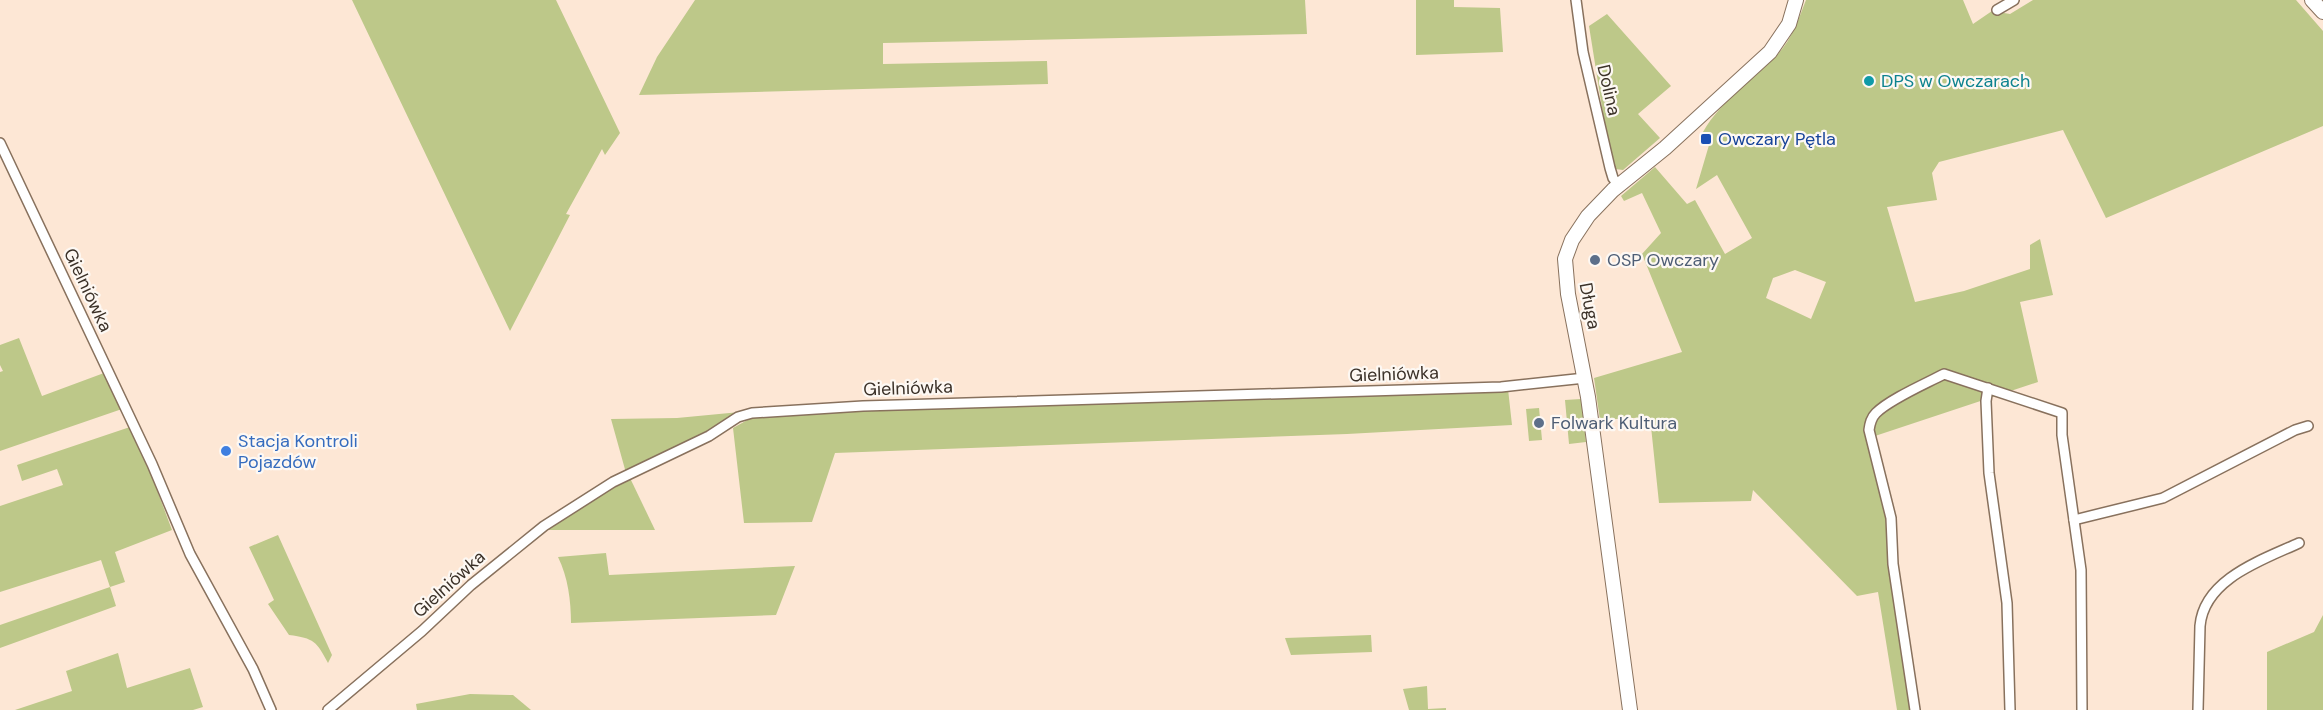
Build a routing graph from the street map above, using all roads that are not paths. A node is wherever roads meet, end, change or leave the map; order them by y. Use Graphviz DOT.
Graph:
graph roads {
  1 [pos="1576,0"];
  2 [pos="1796,0"];
  3 [pos="2014,0"];
  4 [pos="2312,0"];
  5 [pos="1997,10"];
  6 [pos="2323,12"];
  7 [pos="0,143"];
  8 [pos="1618,185"];
  9 [pos="1585,378"];
  10 [pos="1988,388"];
  11 [pos="2308,426"];
  12 [pos="2074,520"];
  13 [pos="2299,543"];
  14 [pos="271,710"];
  15 [pos="328,710"];
  16 [pos="1630,710"];
  17 [pos="1915,710"];
  18 [pos="2010,710"];
  19 [pos="2082,710"];
  20 [pos="2198,710"];
  1 -- 8 [label="street, Dolina"];
  2 -- 8 [label="street, Długa"];
  3 -- 5 [label="street"];
  4 -- 6 [label="street"];
  7 -- 14 [label="street, Gielniówka"];
  8 -- 9 [label="street, Długa"];
  9 -- 15 [label="street, Gielniówka"];
  9 -- 16 [label="street, Długa"];
  10 -- 12 [label="street"];
  10 -- 17 [label="street"];
  10 -- 18 [label="street"];
  11 -- 12 [label="street"];
  12 -- 19 [label="street"];
  13 -- 20 [label="street"];
}
